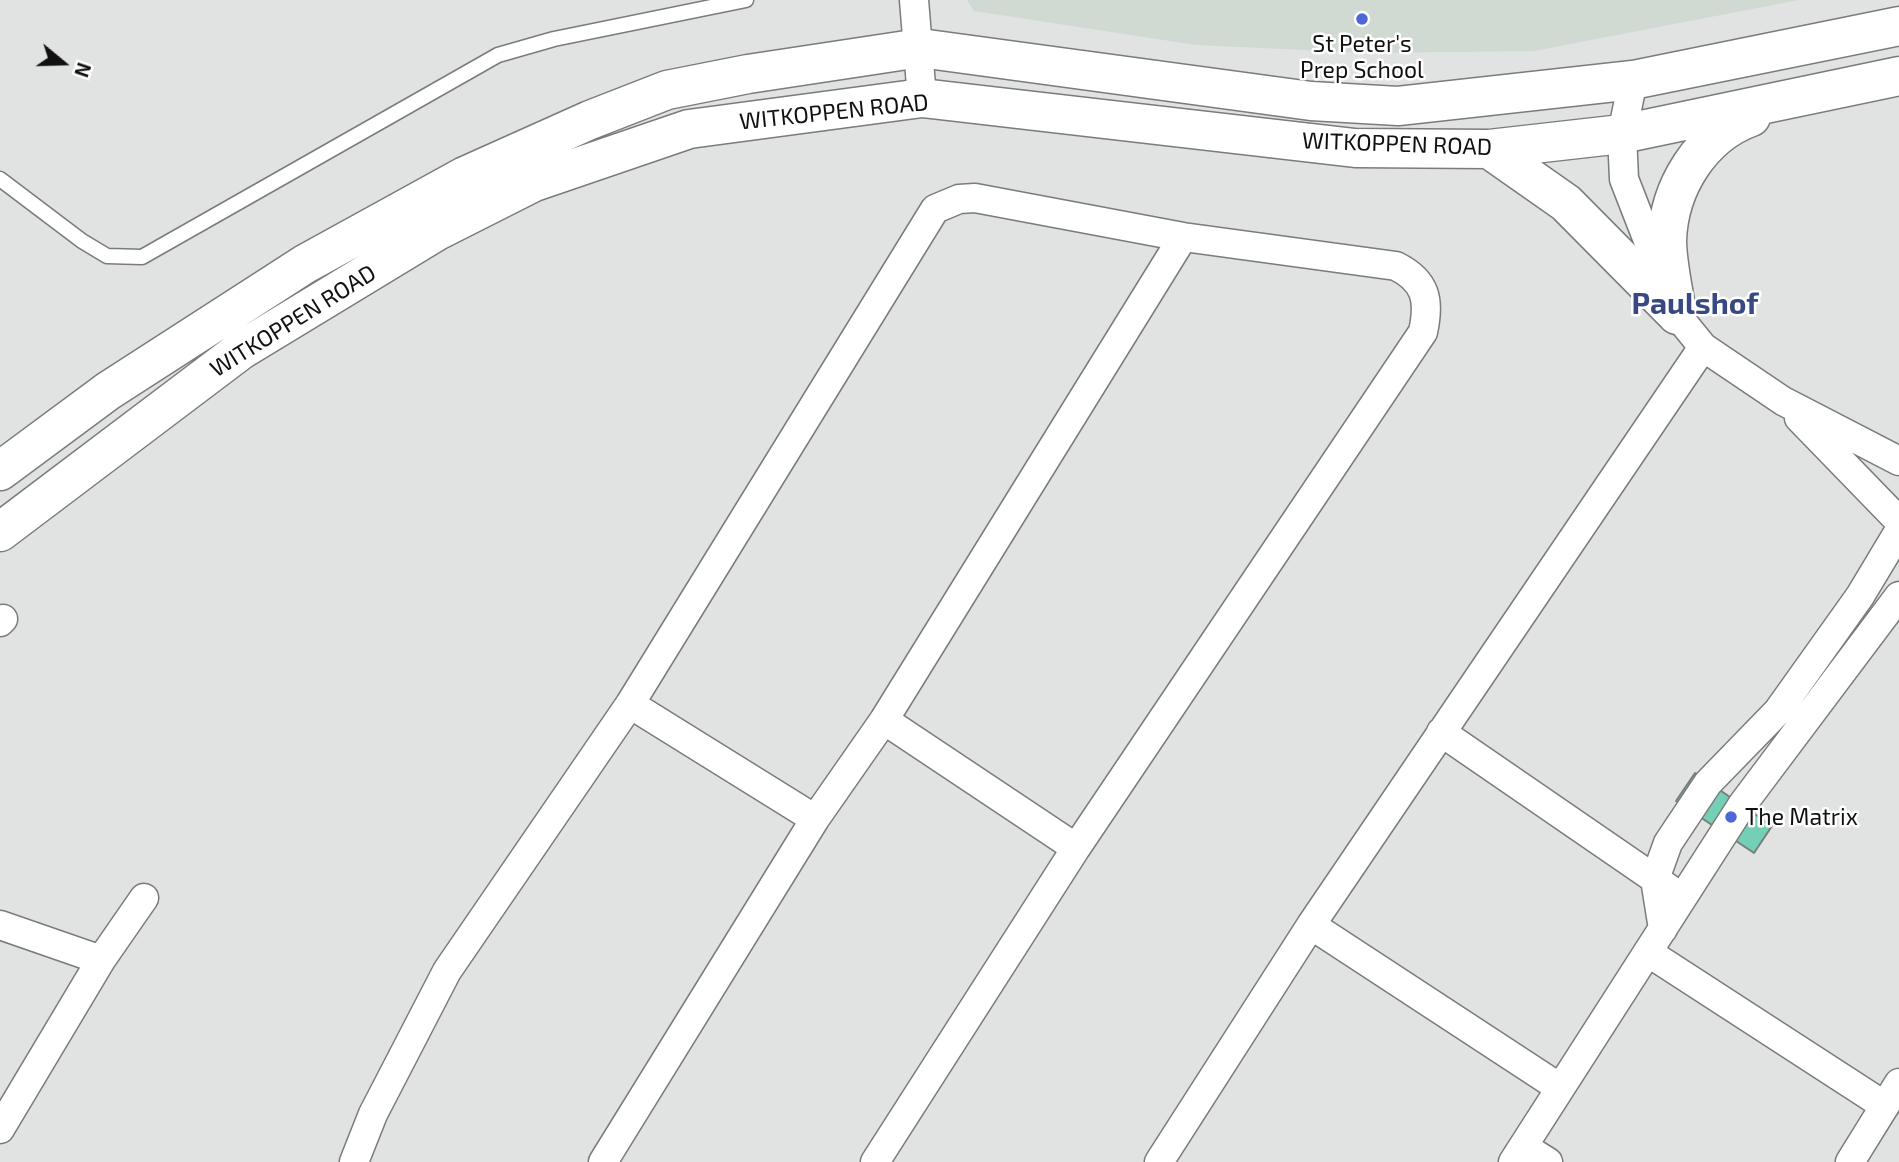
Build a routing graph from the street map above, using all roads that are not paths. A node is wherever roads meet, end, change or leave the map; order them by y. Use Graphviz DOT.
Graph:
graph roads {
  1 [pos="746,0"];
  2 [pos="914,0"];
  3 [pos="1899,26"];
  4 [pos="920,48"];
  5 [pos="1899,76"];
  6 [pos="1633,80"];
  7 [pos="1812,94"];
  8 [pos="922,98"];
  9 [pos="1622,134"];
  10 [pos="1489,149"];
  11 [pos="0,179"];
  12 [pos="1183,237"];
  13 [pos="1677,316"];
  14 [pos="1703,347"];
  15 [pos="1783,401"];
  16 [pos="1899,461"];
  17 [pos="0,471"];
  18 [pos="1898,519"];
  19 [pos="0,532"];
  20 [pos="1899,596"];
  21 [pos="630,704"];
  22 [pos="884,720"];
  23 [pos="1441,732"];
  24 [pos="815,819"];
  25 [pos="1076,848"];
  26 [pos="1655,879"];
  27 [pos="1682,897"];
  28 [pos="144,898"];
  29 [pos="0,925"];
  30 [pos="1311,925"];
  31 [pos="1656,941"];
  32 [pos="101,960"];
  33 [pos="1560,1088"];
  34 [pos="1892,1094"];
  35 [pos="0,1129"];
  36 [pos="1519,1154"];
  37 [pos="354,1162"];
  38 [pos="603,1162"];
  39 [pos="876,1162"];
  40 [pos="1159,1162"];
  41 [pos="1548,1162"];
  42 [pos="1850,1162"];
  1 -- 11 [label="lane"];
  2 -- 4 [label="street"];
  3 -- 6 [label="main road, WITKOPPEN ROAD"];
  4 -- 6 [label="main road, WITKOPPEN ROAD"];
  4 -- 8 [label="street"];
  4 -- 17 [label="main road, WITKOPPEN ROAD"];
  5 -- 7 [label="main road, WITKOPPEN ROAD"];
  6 -- 9 [label="street"];
  7 -- 9 [label="main road, WITKOPPEN ROAD"];
  7 -- 13 [label="main road"];
  8 -- 10 [label="main road, WITKOPPEN ROAD"];
  8 -- 19 [label="main road, WITKOPPEN ROAD"];
  9 -- 10 [label="main road, WITKOPPEN ROAD"];
  9 -- 13 [label="street"];
  10 -- 13 [label="main road"];
  12 -- 21 [label="street"];
  12 -- 22 [label="street"];
  12 -- 25 [label="street"];
  13 -- 14 [label="street"];
  14 -- 15 [label="street"];
  14 -- 23 [label="street"];
  15 -- 16 [label="street"];
  15 -- 18 [label="street"];
  18 -- 26 [label="street"];
  20 -- 27 [label="street"];
  21 -- 24 [label="street"];
  21 -- 37 [label="street"];
  22 -- 24 [label="street"];
  22 -- 25 [label="street"];
  23 -- 26 [label="street"];
  23 -- 30 [label="street"];
  24 -- 38 [label="street"];
  25 -- 39 [label="street"];
  26 -- 27 [label="street"];
  26 -- 31 [label="street"];
  27 -- 31 [label="street"];
  28 -- 32 [label="street"];
  29 -- 32 [label="street"];
  30 -- 33 [label="street"];
  30 -- 40 [label="street"];
  31 -- 33 [label="street"];
  31 -- 34 [label="street"];
  32 -- 35 [label="street"];
  33 -- 36 [label="street"];
  34 -- 42 [label="street"];
  36 -- 41 [label="street"];
}
